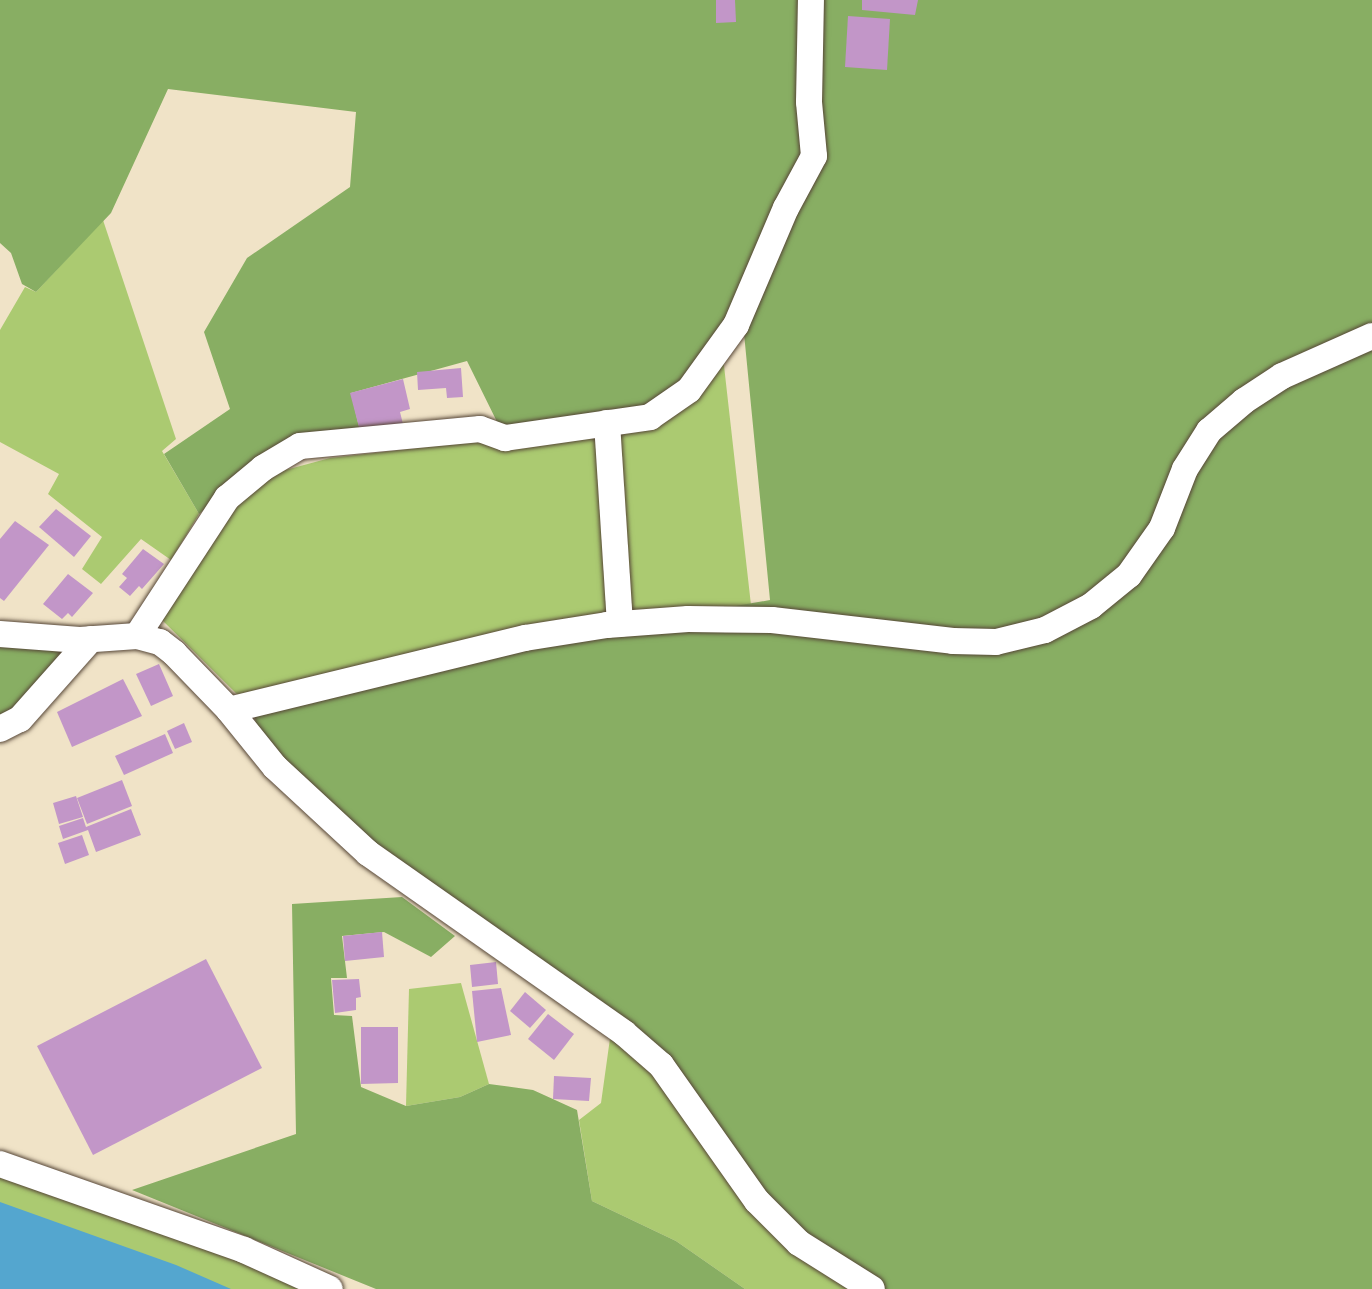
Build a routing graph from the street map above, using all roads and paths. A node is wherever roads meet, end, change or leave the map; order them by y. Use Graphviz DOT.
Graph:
graph roads {
  1 [pos="811,0"];
  2 [pos="1372,336"];
  3 [pos="607,423"];
  4 [pos="620,624"];
  5 [pos="0,634"];
  6 [pos="137,636"];
  7 [pos="91,639"];
  8 [pos="230,710"];
  9 [pos="0,729"];
  10 [pos="0,1164"];
  11 [pos="330,1289"];
  12 [pos="872,1289"];
  1 -- 3 [label="street"];
  2 -- 4 [label="street"];
  3 -- 4 [label="street"];
  3 -- 6 [label="street"];
  4 -- 8 [label="street"];
  5 -- 7 [label="street"];
  6 -- 7 [label="street"];
  6 -- 8 [label="street"];
  7 -- 9 [label="street"];
  8 -- 12 [label="street"];
  10 -- 11 [label="street"];
}
